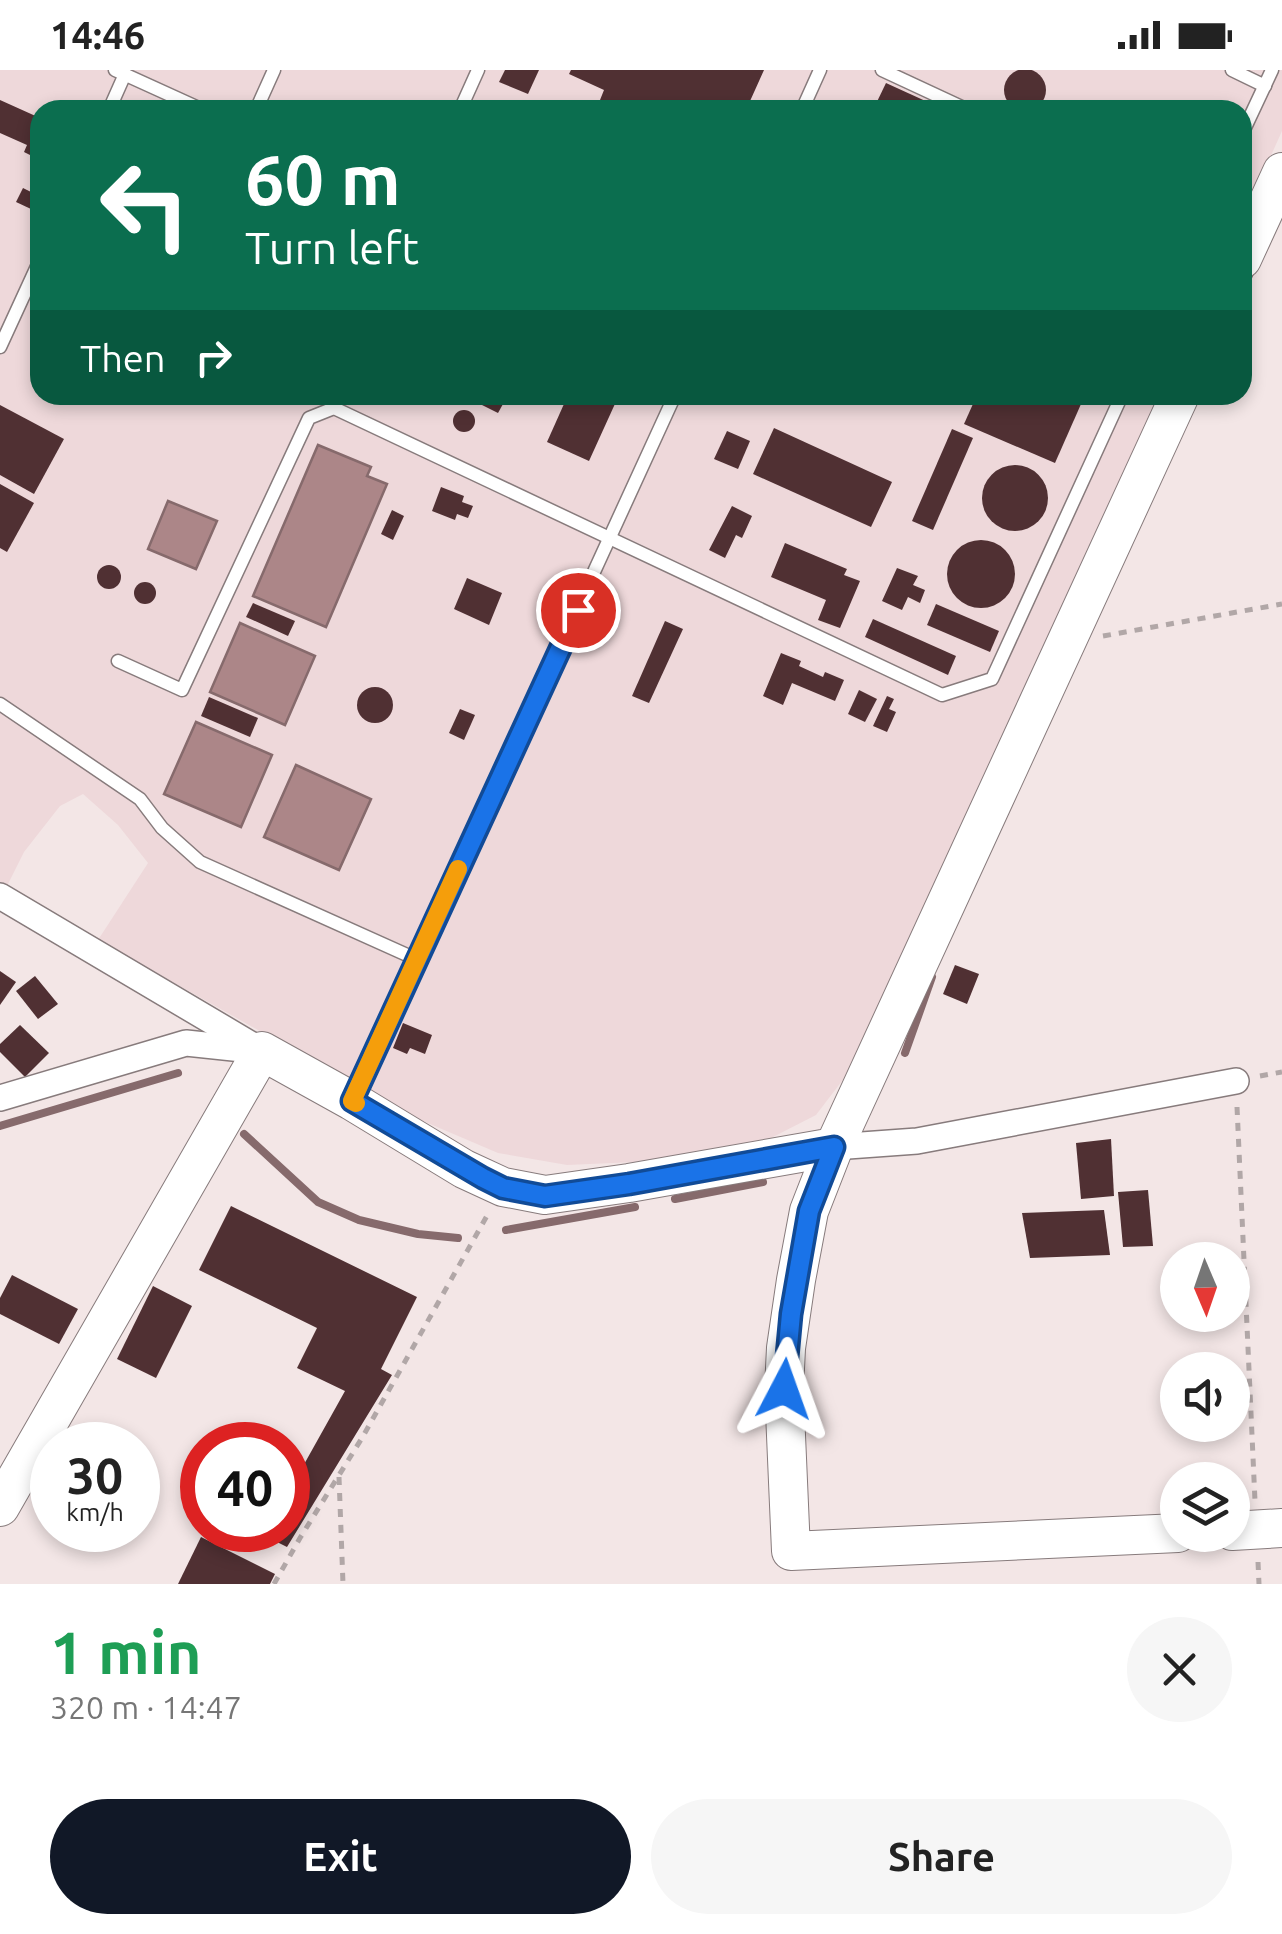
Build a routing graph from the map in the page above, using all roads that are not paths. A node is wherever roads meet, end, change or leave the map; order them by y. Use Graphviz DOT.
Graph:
graph roads {
  1 [pos="274,70"];
  2 [pos="478,70"];
  3 [pos="820,70"];
  4 [pos="882,70"];
  5 [pos="1232,70"];
  6 [pos="1272,70"];
  7 [pos="120,72"];
  8 [pos="1264,86"];
  9 [pos="111,100"];
  10 [pos="181,100"];
  11 [pos="260,100"];
  12 [pos="464,100"];
  13 [pos="806,100"];
  14 [pos="946,100"];
  15 [pos="1252,112"];
  16 [pos="1282,172"];
  17 [pos="1252,236"];
  18 [pos="30,282"];
  19 [pos="0,347"];
  20 [pos="328,405"];
  21 [pos="671,405"];
  22 [pos="1117,405"];
  23 [pos="1175,405"];
  24 [pos="325,412"];
  25 [pos="610,540"];
  26 [pos="118,661"];
  27 [pos="0,704"];
  28 [pos="0,896"];
  29 [pos="416,959"];
  30 [pos="262,1051"];
  31 [pos="1236,1080"];
  32 [pos="0,1098"];
  33 [pos="352,1101"];
  34 [pos="834,1147"];
  35 [pos="0,1507"];
  36 [pos="1160,1534"];
  1 -- 11 [label="lane"];
  2 -- 12 [label="lane"];
  3 -- 13 [label="lane"];
  4 -- 14 [label="lane"];
  5 -- 8 [label="lane"];
  6 -- 8 [label="lane"];
  7 -- 9 [label="lane"];
  7 -- 10 [label="lane"];
  8 -- 15 [label="lane"];
  16 -- 17 [label="street"];
  18 -- 19 [label="lane"];
  20 -- 24 [label="lane"];
  21 -- 25 [label="lane"];
  22 -- 25 [label="lane"];
  23 -- 34 [label="street"];
  24 -- 25 [label="lane"];
  24 -- 26 [label="lane"];
  25 -- 29 [label="lane"];
  27 -- 29 [label="lane"];
  28 -- 30 [label="street"];
  29 -- 33 [label="lane"];
  30 -- 32 [label="street"];
  30 -- 33 [label="street"];
  30 -- 35 [label="street"];
  31 -- 34 [label="street"];
  33 -- 34 [label="street"];
  34 -- 36 [label="street"];
}
